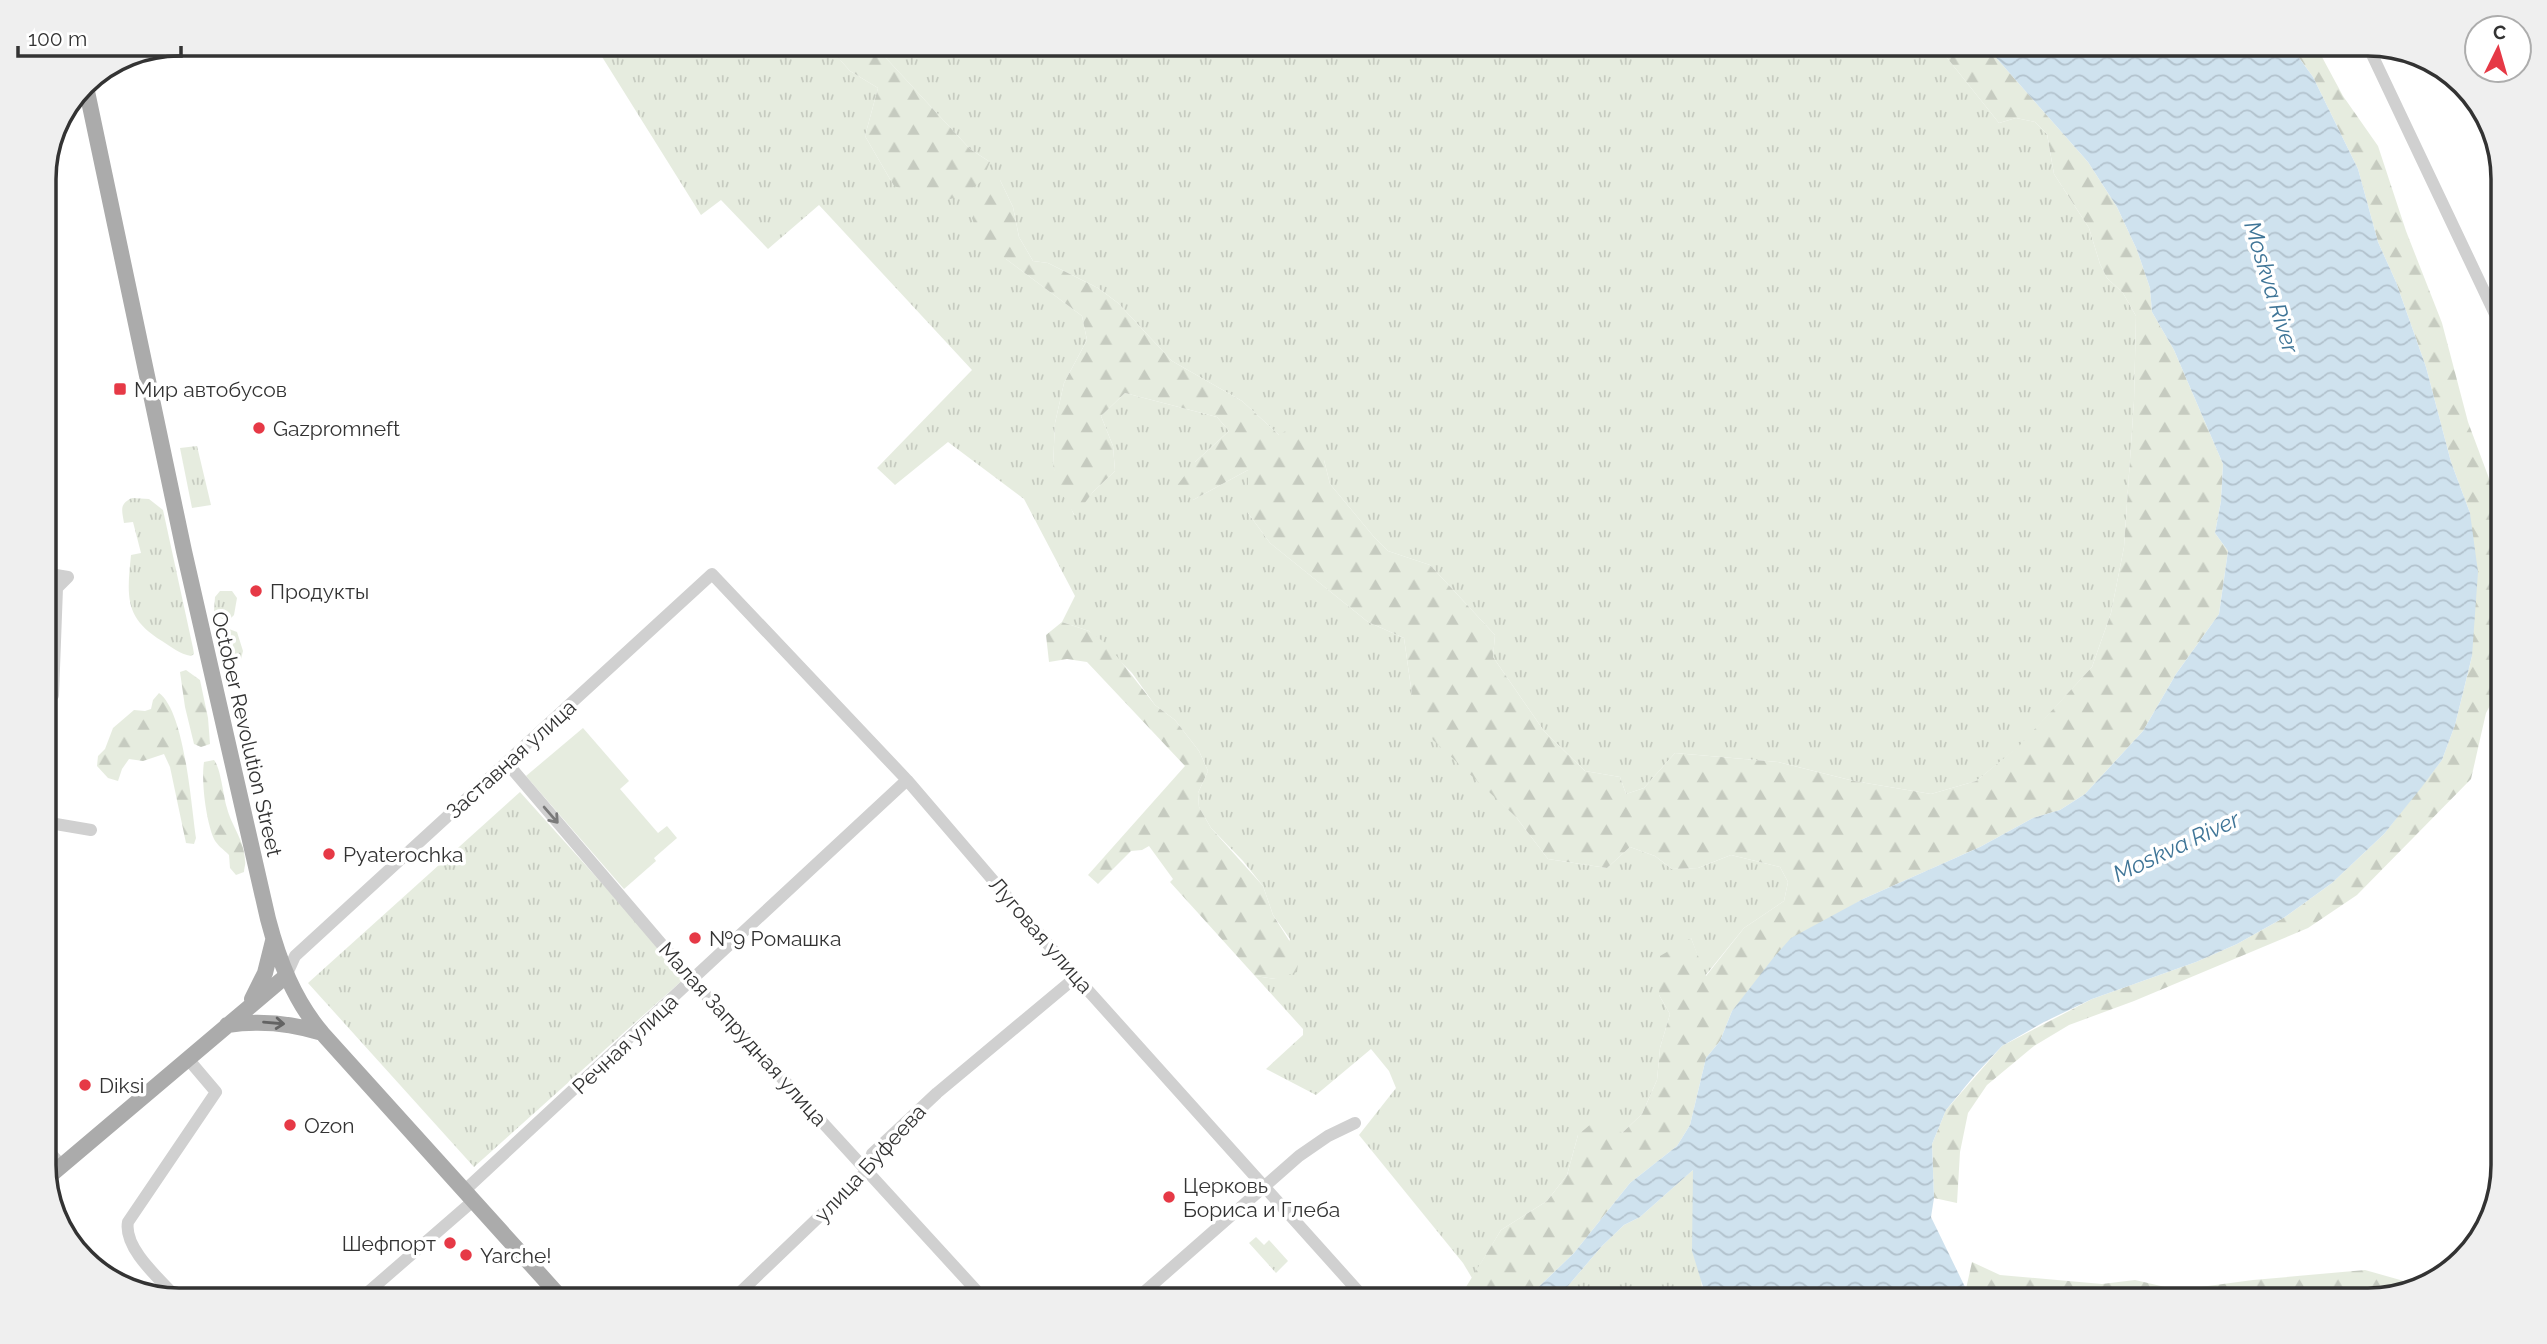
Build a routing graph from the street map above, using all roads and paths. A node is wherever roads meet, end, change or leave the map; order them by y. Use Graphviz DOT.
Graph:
graph roads {
  1 [pos="2373,56"];
  2 [pos="88,96"];
  3 [pos="2491,306"];
  4 [pos="712,574"];
  5 [pos="56,575"];
  6 [pos="56,615"];
  7 [pos="507,764"];
  8 [pos="907,780"];
  9 [pos="56,824"];
  10 [pos="91,830"];
  11 [pos="273,939"];
  12 [pos="286,976"];
  13 [pos="1076,976"];
  14 [pos="693,981"];
  15 [pos="247,1008"];
  16 [pos="225,1026"];
  17 [pos="322,1033"];
  18 [pos="188,1059"];
  19 [pos="1355,1123"];
  20 [pos="56,1160"];
  21 [pos="62,1167"];
  22 [pos="867,1170"];
  23 [pos="56,1171"];
  24 [pos="1264,1185"];
  25 [pos="469,1196"];
  26 [pos="168,1288"];
  27 [pos="372,1288"];
  28 [pos="552,1288"];
  29 [pos="744,1288"];
  30 [pos="974,1288"];
  31 [pos="1148,1288"];
  32 [pos="1355,1288"];
  1 -- 3 [label="street"];
  2 -- 11 [label="main road, October Revolution Street"];
  4 -- 7 [label="street, Заставная улица"];
  4 -- 8 [label="street, Луговая улица"];
  5 -- 6 [label="street"];
  7 -- 12 [label="street, Заставная улица"];
  7 -- 14 [label="street, Малая Запрудная улица, one-way"];
  8 -- 13 [label="street, Луговая улица"];
  8 -- 14 [label="street, Речная улица"];
  9 -- 10 [label="street"];
  11 -- 12 [label="main road, October Revolution Street"];
  11 -- 15 [label="main road"];
  12 -- 15 [label="main road"];
  12 -- 17 [label="main road, October Revolution Street"];
  13 -- 22 [label="street, улица Буфеева"];
  13 -- 24 [label="street, Луговая улица"];
  14 -- 22 [label="street, Малая Запрудная улица"];
  14 -- 25 [label="street, Речная улица"];
  15 -- 16 [label="main road"];
  16 -- 17 [label="main road, one-way"];
  16 -- 18 [label="main road"];
  17 -- 25 [label="main road, October Revolution Street"];
  18 -- 21 [label="main road"];
  18 -- 26 [label="street"];
  19 -- 24 [label="street"];
  20 -- 21 [label="street"];
  21 -- 23 [label="main road"];
  22 -- 29 [label="street, улица Буфеева"];
  22 -- 30 [label="street, Малая Запрудная улица"];
  24 -- 31 [label="street"];
  24 -- 32 [label="street, Луговая улица"];
  25 -- 27 [label="street, Речная улица"];
  25 -- 28 [label="main road, October Revolution Street"];
}
